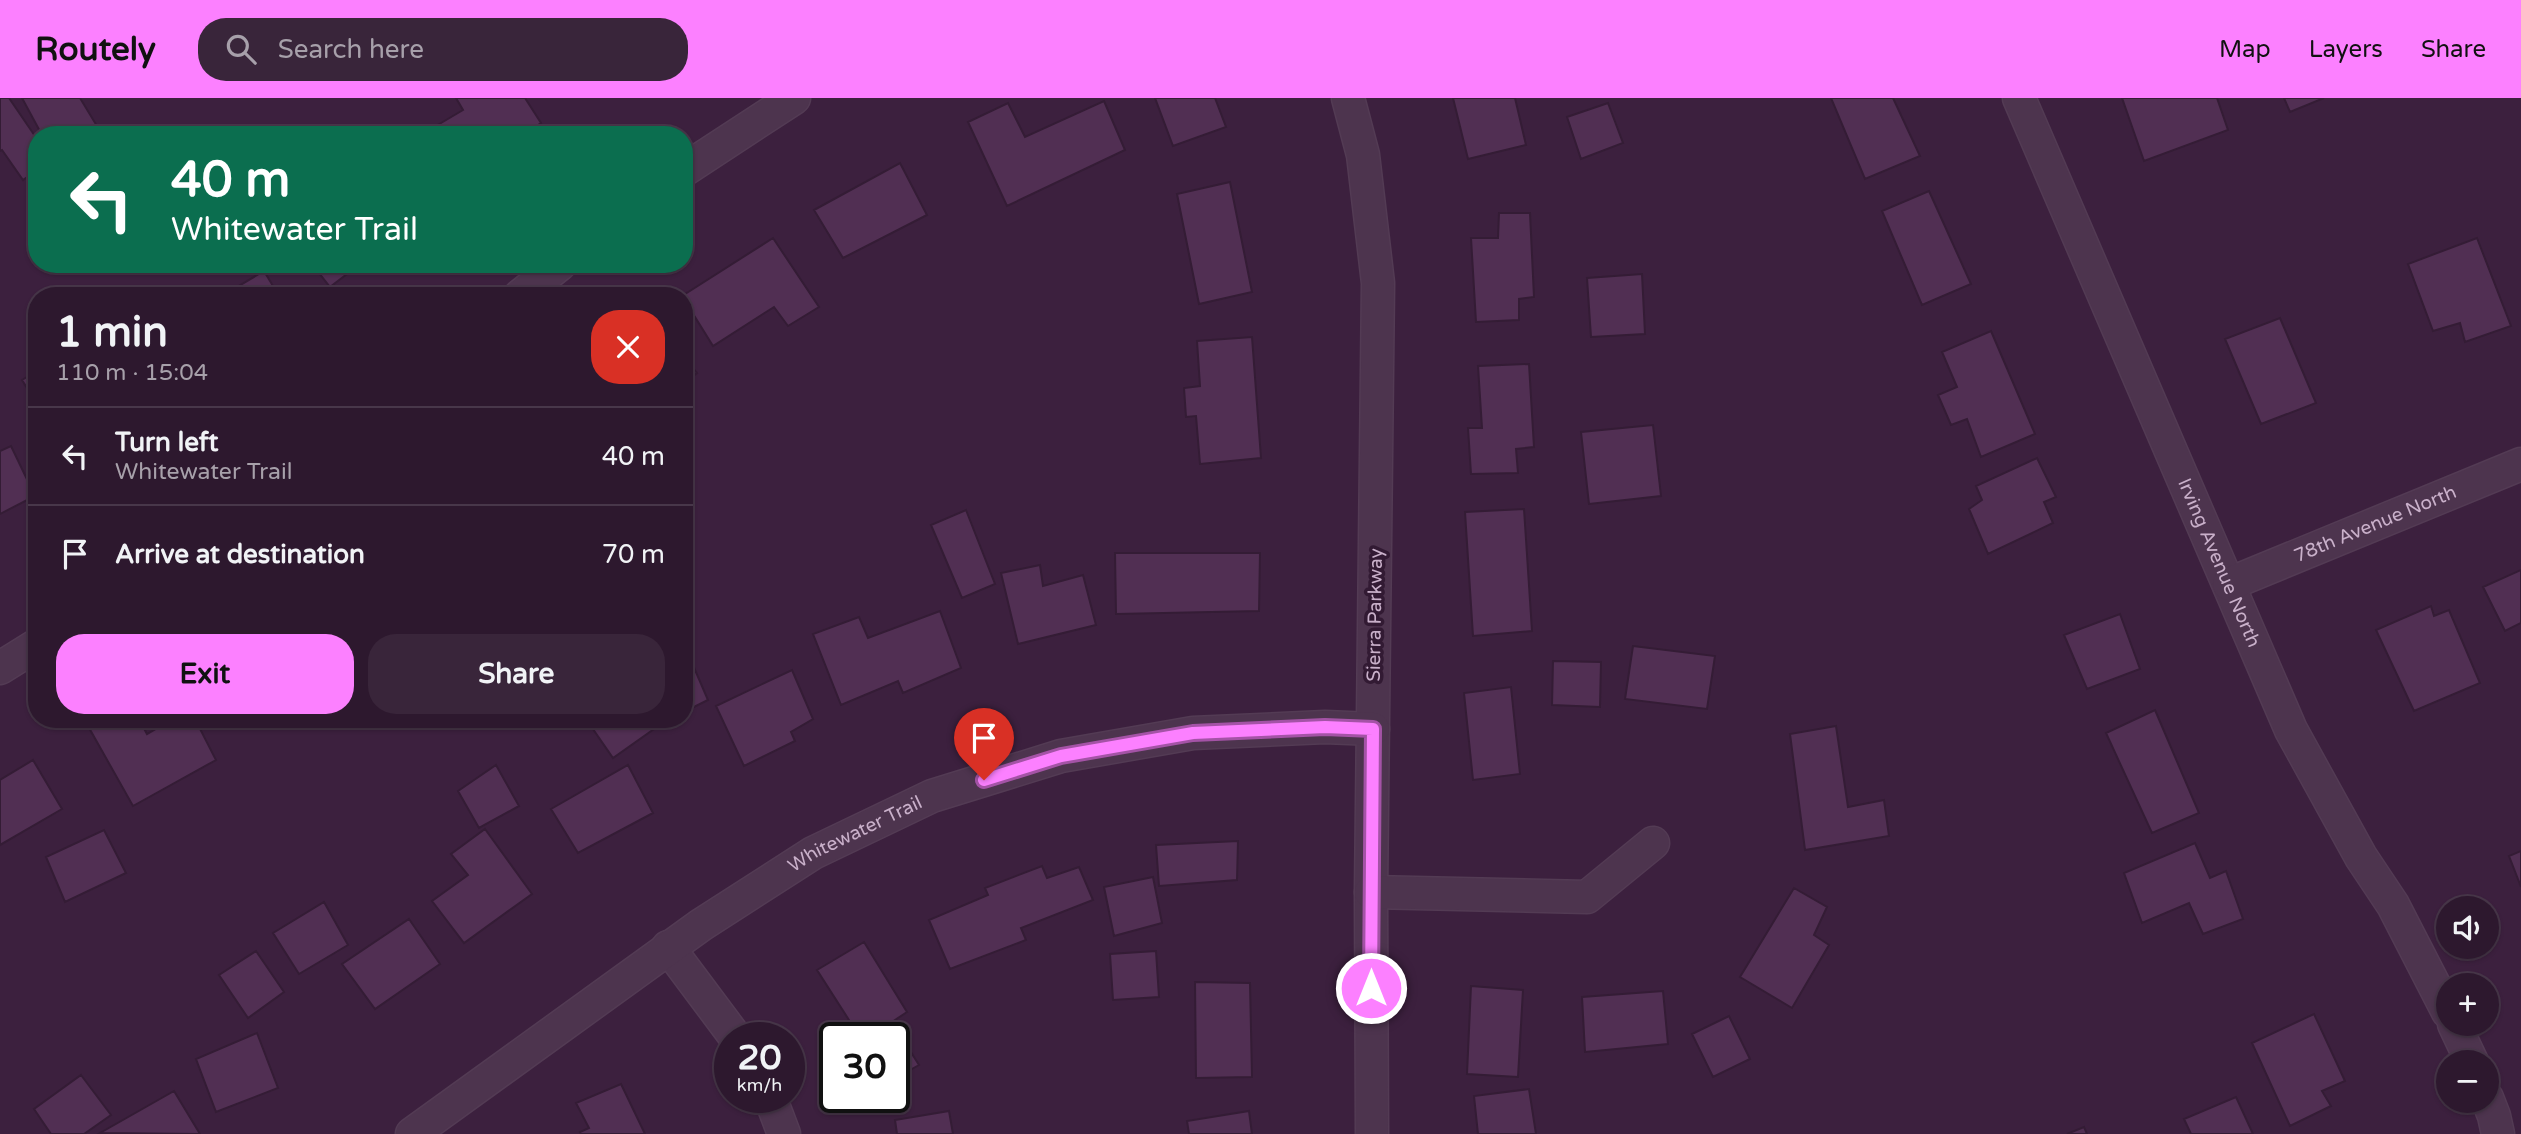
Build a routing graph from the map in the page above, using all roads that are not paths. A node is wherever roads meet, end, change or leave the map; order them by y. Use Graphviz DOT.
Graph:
graph roads {
  1 [pos="794,98"];
  2 [pos="1348,98"];
  3 [pos="2019,98"];
  4 [pos="693,164"];
  5 [pos="549,273"];
  6 [pos="531,287"];
  7 [pos="2521,464"];
  8 [pos="2229,584"];
  9 [pos="28,651"];
  10 [pos="0,668"];
  11 [pos="1373,729"];
  12 [pos="1653,844"];
  13 [pos="1371,891"];
  14 [pos="667,947"];
  15 [pos="2436,989"];
  16 [pos="724,1022"];
  17 [pos="776,1113"];
  18 [pos="2493,1113"];
  19 [pos="2502,1129"];
  20 [pos="412,1134"];
  21 [pos="784,1134"];
  22 [pos="1372,1134"];
  1 -- 4 [label="street"];
  2 -- 11 [label="street, Sierra Parkway"];
  3 -- 8 [label="street, Irving Avenue North"];
  5 -- 6 [label="street"];
  7 -- 8 [label="street, 78th Avenue North"];
  8 -- 15 [label="street, Irving Avenue North"];
  9 -- 10 [label="street"];
  11 -- 13 [label="street, Sierra Parkway"];
  11 -- 14 [label="street, Whitewater Trail"];
  12 -- 13 [label="street"];
  13 -- 22 [label="street, Sierra Parkway"];
  14 -- 16 [label="street"];
  14 -- 20 [label="street, Whitewater Trail"];
  17 -- 21 [label="street"];
  18 -- 19 [label="street"];
}
